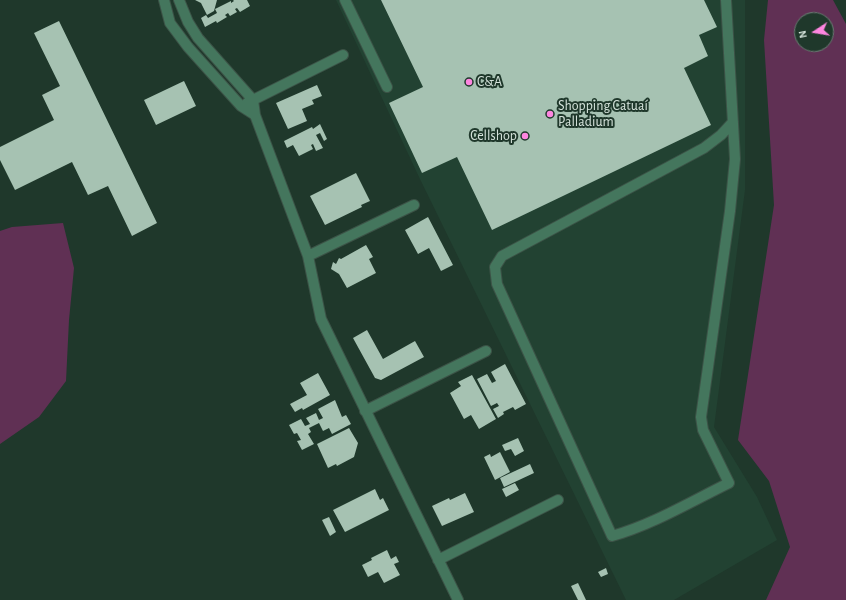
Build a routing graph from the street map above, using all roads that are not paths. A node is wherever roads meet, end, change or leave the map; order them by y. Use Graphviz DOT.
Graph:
graph roads {
  1 [pos="164,0"];
  2 [pos="179,0"];
  3 [pos="345,0"];
  4 [pos="726,0"];
  5 [pos="343,55"];
  6 [pos="387,87"];
  7 [pos="253,100"];
  8 [pos="242,106"];
  9 [pos="255,115"];
  10 [pos="733,122"];
  11 [pos="414,205"];
  12 [pos="308,256"];
  13 [pos="486,351"];
  14 [pos="365,411"];
  15 [pos="558,500"];
  16 [pos="438,560"];
  17 [pos="458,600"];
  1 -- 8 [label="street"];
  2 -- 7 [label="street"];
  3 -- 6 [label="street"];
  4 -- 10 [label="street"];
  5 -- 7 [label="street"];
  7 -- 8 [label="street"];
  7 -- 9 [label="street"];
  8 -- 9 [label="street"];
  9 -- 12 [label="street"];
  10 -- 10 [label="street"];
  11 -- 12 [label="street"];
  12 -- 14 [label="street"];
  13 -- 14 [label="street"];
  14 -- 16 [label="street"];
  15 -- 16 [label="street"];
  16 -- 17 [label="street"];
}
